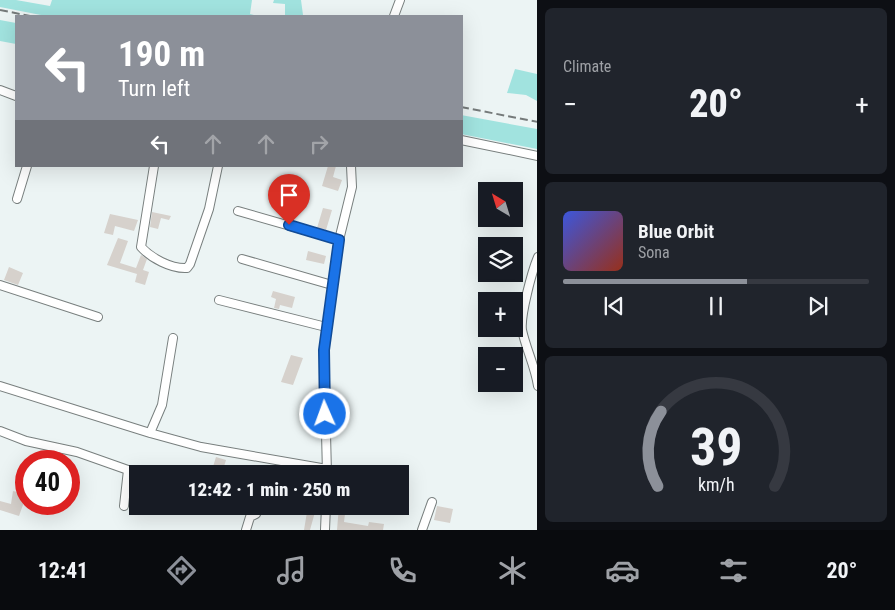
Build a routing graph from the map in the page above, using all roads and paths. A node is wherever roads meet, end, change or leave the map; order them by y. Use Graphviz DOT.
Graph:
graph roads {
  1 [pos="400,0"];
  2 [pos="394,15"];
  3 [pos="0,90"];
  4 [pos="15,96"];
  5 [pos="463,140"];
  6 [pos="537,156"];
  7 [pos="27,167"];
  8 [pos="154,167"];
  9 [pos="218,167"];
  10 [pos="351,167"];
  11 [pos="17,199"];
  12 [pos="238,211"];
  13 [pos="339,240"];
  14 [pos="242,258"];
  15 [pos="537,259"];
  16 [pos="0,285"];
  17 [pos="332,285"];
  18 [pos="219,300"];
  19 [pos="98,317"];
  20 [pos="326,327"];
  21 [pos="173,338"];
  22 [pos="537,377"];
  23 [pos="0,386"];
  24 [pos="0,431"];
  25 [pos="150,433"];
  26 [pos="290,465"];
  27 [pos="327,465"];
  28 [pos="432,502"];
  29 [pos="124,506"];
  30 [pos="254,515"];
  31 [pos="326,515"];
  32 [pos="246,530"];
  33 [pos="325,530"];
  34 [pos="422,530"];
  1 -- 2 [label="street"];
  3 -- 4 [label="street"];
  5 -- 6 [label="street"];
  7 -- 11 [label="street"];
  8 -- 9 [label="street"];
  10 -- 13 [label="street"];
  12 -- 13 [label="street"];
  13 -- 17 [label="street"];
  14 -- 17 [label="street"];
  15 -- 22 [label="street"];
  16 -- 19 [label="street"];
  17 -- 20 [label="street"];
  18 -- 20 [label="street"];
  20 -- 27 [label="street"];
  21 -- 25 [label="street"];
  23 -- 25 [label="street"];
  24 -- 29 [label="street"];
  25 -- 26 [label="street"];
  28 -- 34 [label="street"];
  30 -- 32 [label="street"];
  31 -- 33 [label="street"];
}
